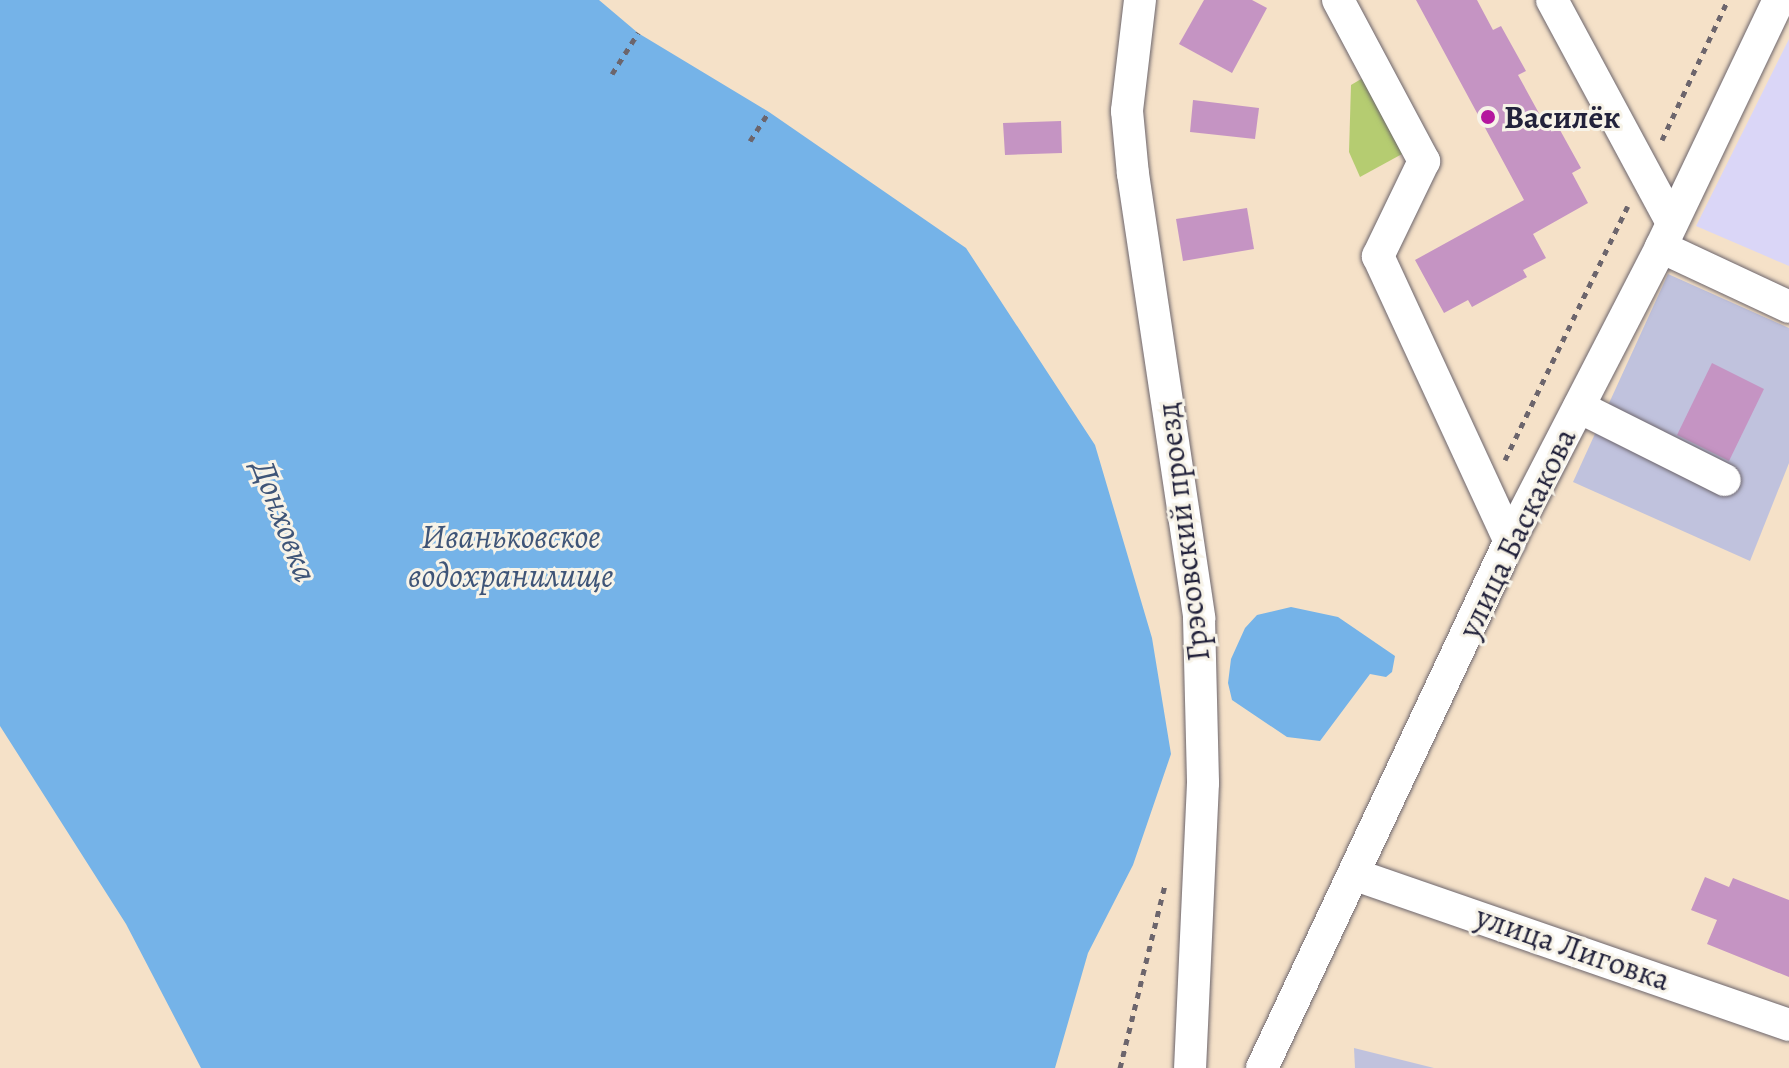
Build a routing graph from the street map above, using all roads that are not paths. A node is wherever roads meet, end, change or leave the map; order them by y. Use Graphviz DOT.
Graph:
graph roads {
  1 [pos="1140,0"];
  2 [pos="1338,0"];
  3 [pos="1552,0"];
  4 [pos="1779,0"];
  5 [pos="1667,235"];
  6 [pos="1789,307"];
  7 [pos="1579,407"];
  8 [pos="1725,480"];
  9 [pos="1510,542"];
  10 [pos="1356,875"];
  11 [pos="1789,1025"];
  12 [pos="1190,1068"];
  13 [pos="1262,1068"];
  1 -- 12 [label="street, Грэсовский проезд"];
  2 -- 9 [label="street"];
  3 -- 5 [label="street"];
  4 -- 5 [label="street, улица Баскакова"];
  5 -- 6 [label="street"];
  5 -- 7 [label="street, улица Баскакова"];
  7 -- 8 [label="street"];
  7 -- 9 [label="street, улица Баскакова"];
  9 -- 10 [label="street, улица Баскакова"];
  10 -- 11 [label="street, улица Лиговка"];
  10 -- 13 [label="street, улица Баскакова"];
}
